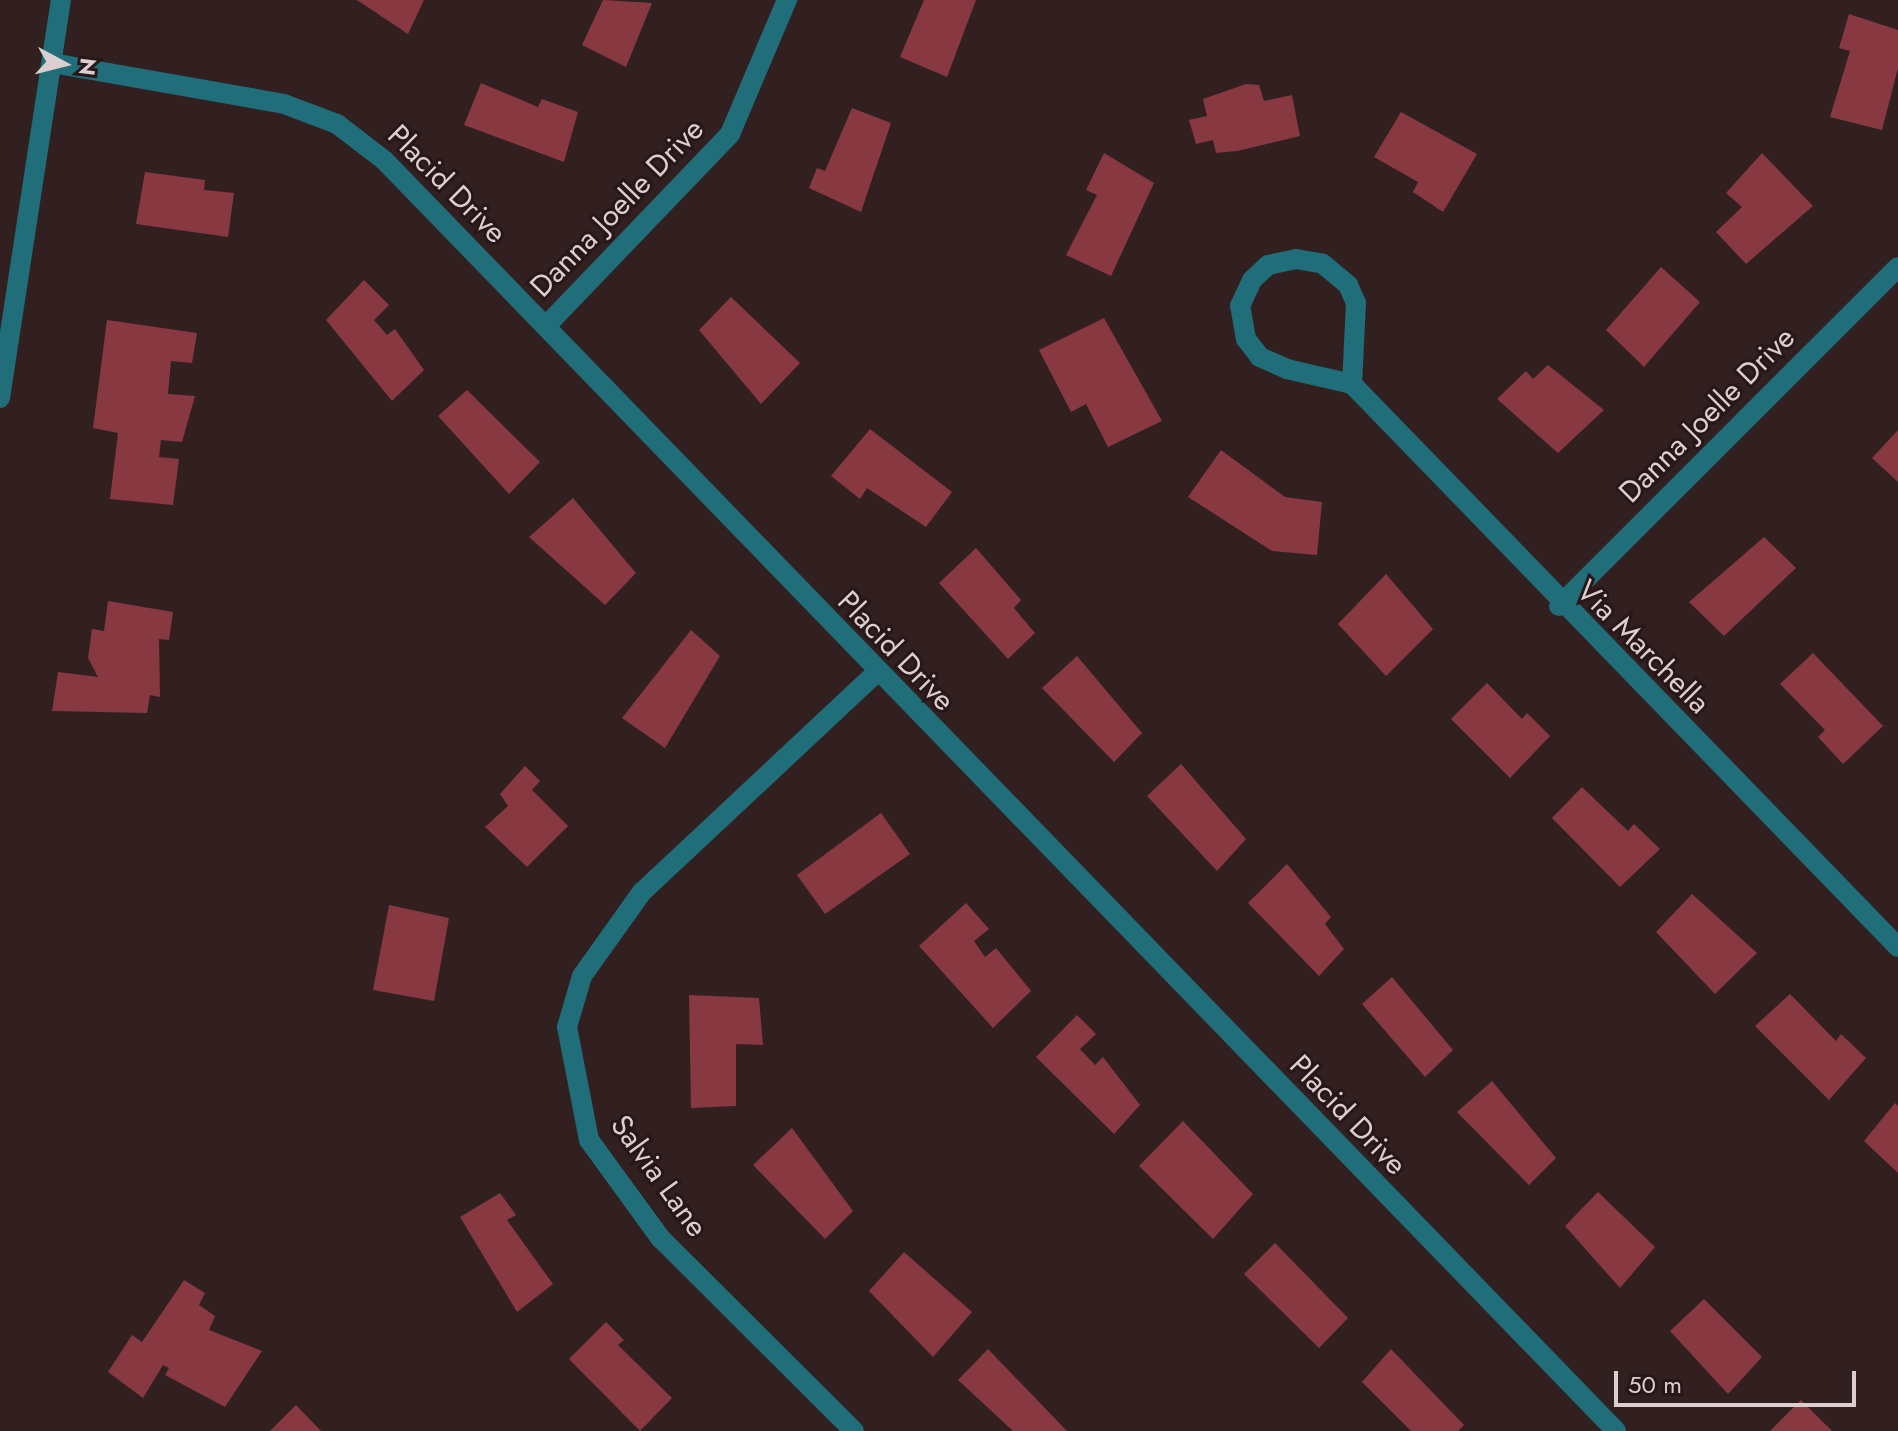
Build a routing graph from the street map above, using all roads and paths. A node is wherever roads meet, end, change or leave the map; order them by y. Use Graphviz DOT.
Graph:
graph roads {
  1 [pos="61,0"];
  2 [pos="787,0"];
  3 [pos="52,63"];
  4 [pos="1898,267"];
  5 [pos="546,326"];
  6 [pos="1352,384"];
  7 [pos="0,398"];
  8 [pos="1559,606"];
  9 [pos="875,674"];
  10 [pos="1898,947"];
  11 [pos="854,1431"];
  12 [pos="1616,1431"];
  1 -- 3 [label="street"];
  2 -- 5 [label="street, Danna Joelle Drive"];
  3 -- 5 [label="street, Placid Drive"];
  3 -- 7 [label="street"];
  4 -- 8 [label="street, Danna Joelle Drive"];
  5 -- 9 [label="street, Placid Drive"];
  6 -- 6 [label="street"];
  6 -- 8 [label="street, Via Marchella"];
  8 -- 10 [label="street, Via Marchella"];
  9 -- 11 [label="street, Salvia Lane"];
  9 -- 12 [label="street, Placid Drive"];
}
